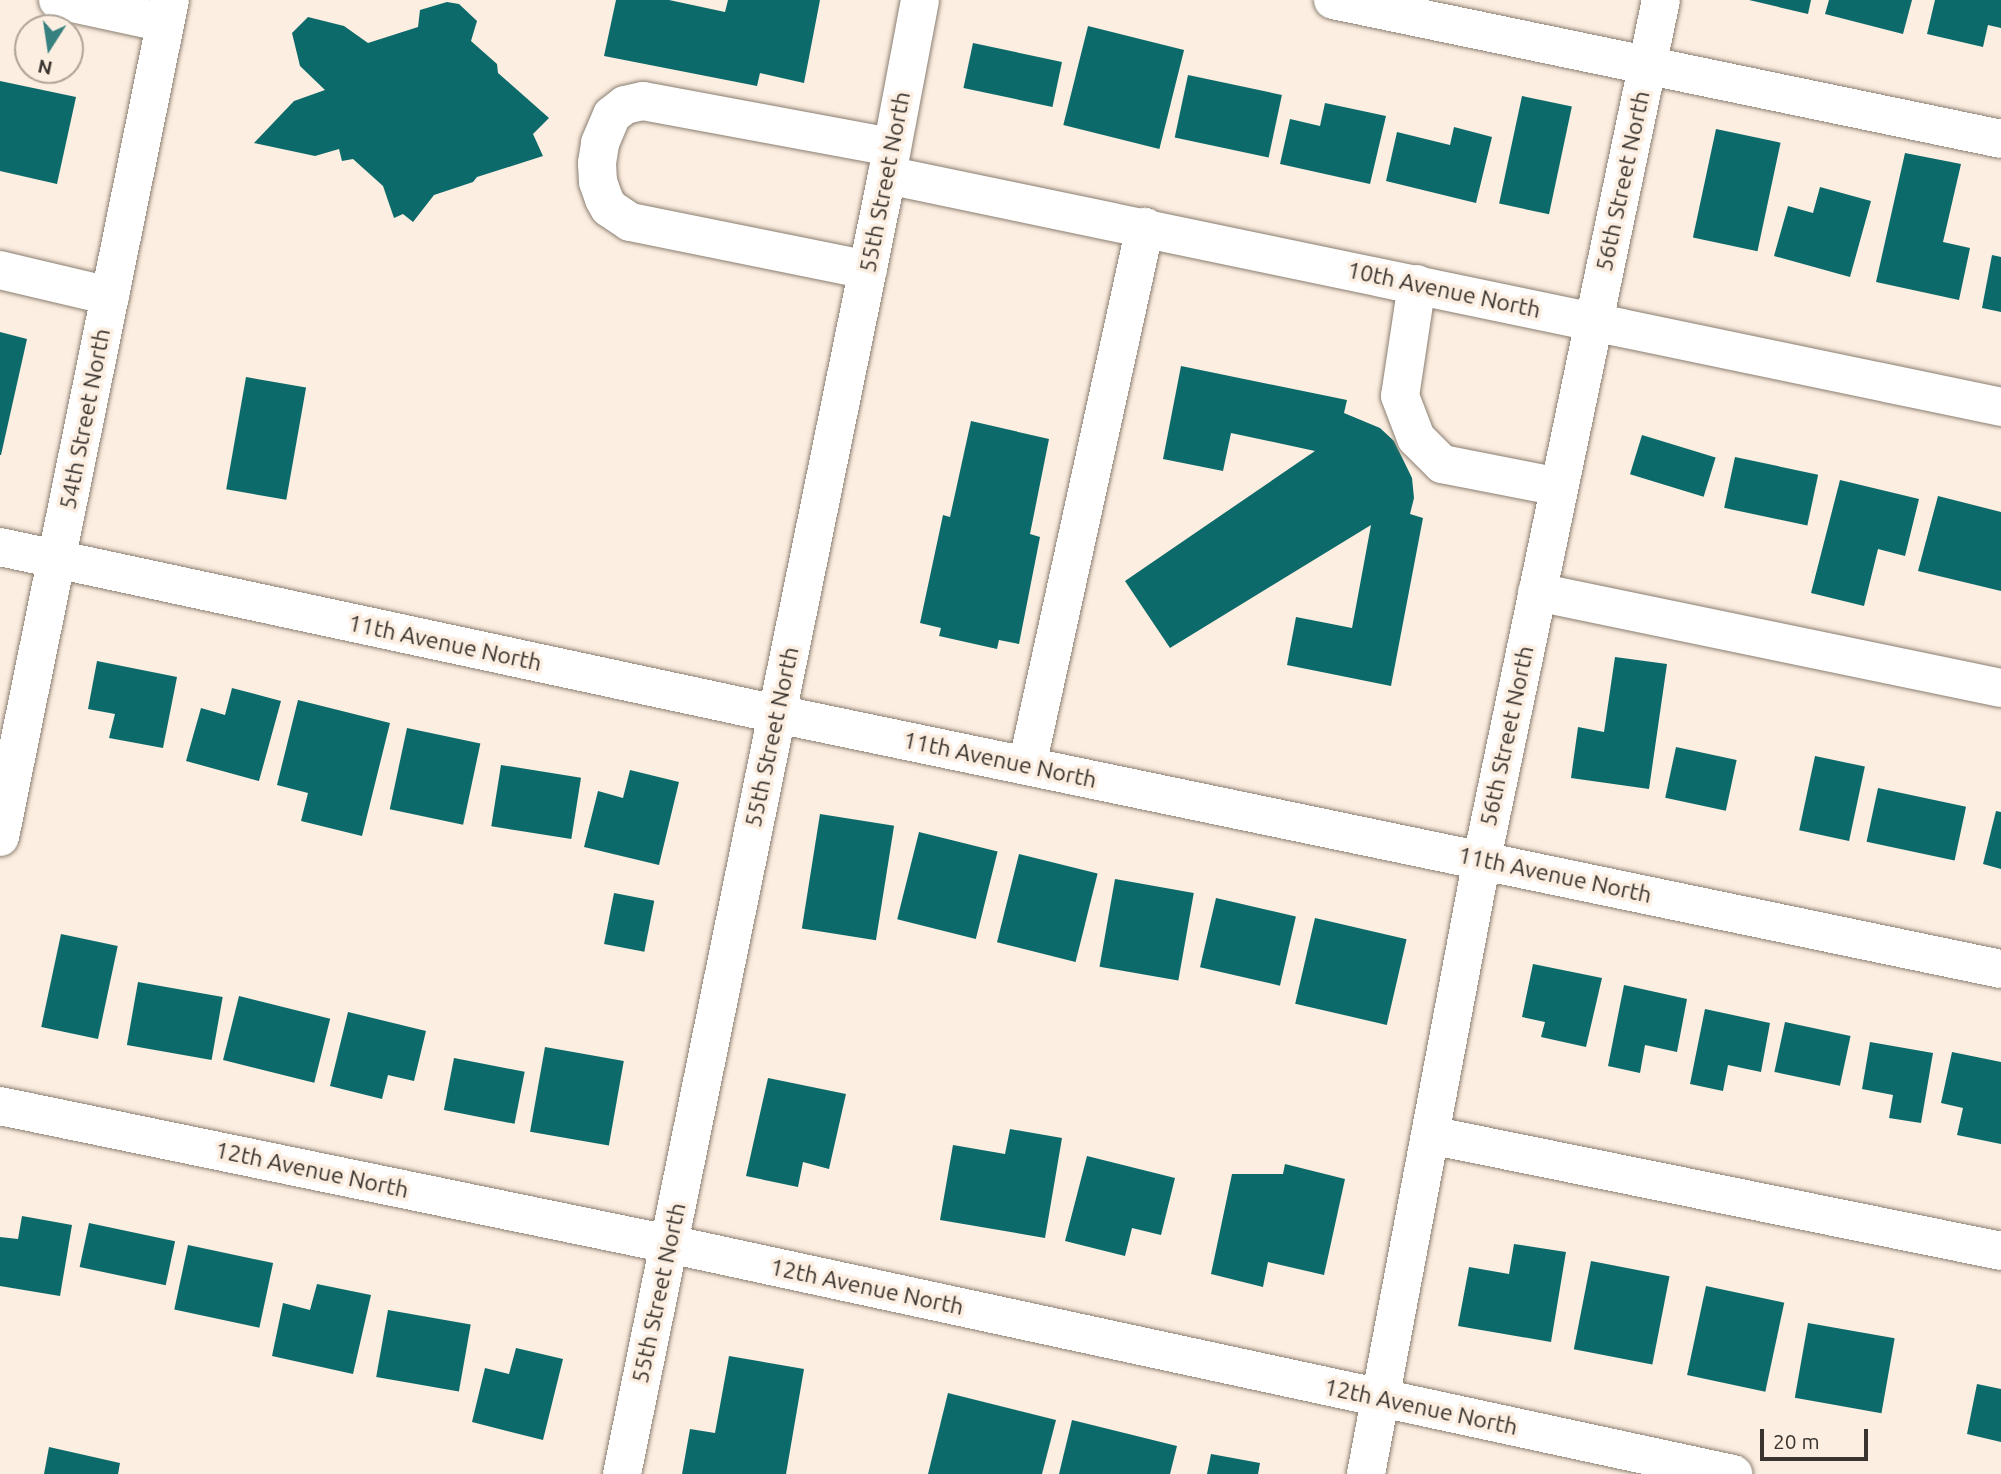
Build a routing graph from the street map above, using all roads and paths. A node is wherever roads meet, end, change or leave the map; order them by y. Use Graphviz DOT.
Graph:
graph roads {
  1 [pos="58,0"];
  2 [pos="920,0"];
  3 [pos="1333,0"];
  4 [pos="1661,0"];
  5 [pos="167,11"];
  6 [pos="1647,67"];
  7 [pos="2001,139"];
  8 [pos="890,161"];
  9 [pos="1145,228"];
  10 [pos="0,270"];
  11 [pos="868,271"];
  12 [pos="1417,284"];
  13 [pos="110,296"];
  14 [pos="1593,320"];
  15 [pos="2001,407"];
  16 [pos="1559,487"];
  17 [pos="0,547"];
  18 [pos="57,559"];
  19 [pos="1537,592"];
  20 [pos="2001,688"];
  21 [pos="777,714"];
  22 [pos="1027,766"];
  23 [pos="0,837"];
  24 [pos="1482,859"];
  25 [pos="2001,969"];
  26 [pos="0,1106"];
  27 [pos="1430,1135"];
  28 [pos="669,1244"];
  29 [pos="2001,1251"];
  30 [pos="1381,1399"];
  31 [pos="622,1474"];
  32 [pos="1366,1474"];
  33 [pos="1733,1474"];
  1 -- 5 [label="street"];
  2 -- 8 [label="street, 55th Street North"];
  3 -- 6 [label="street"];
  4 -- 6 [label="street, 56th Street North"];
  5 -- 13 [label="street, 54th Street North"];
  6 -- 7 [label="street"];
  6 -- 14 [label="street, 56th Street North"];
  8 -- 9 [label="street, 10th Avenue North"];
  8 -- 11 [label="street, 55th Street North"];
  8 -- 11 [label="street, 10th Avenue North"];
  9 -- 12 [label="street, 10th Avenue North"];
  9 -- 22 [label="street"];
  10 -- 13 [label="street"];
  11 -- 21 [label="street, 55th Street North"];
  12 -- 14 [label="street, 10th Avenue North"];
  12 -- 16 [label="street"];
  13 -- 18 [label="street, 54th Street North"];
  14 -- 15 [label="street, 10th Avenue North"];
  14 -- 16 [label="street, 56th Street North"];
  16 -- 19 [label="street, 56th Street North"];
  17 -- 18 [label="street, 11th Avenue North"];
  18 -- 21 [label="street, 11th Avenue North"];
  18 -- 23 [label="street, 54th Street North"];
  19 -- 20 [label="street"];
  19 -- 24 [label="street, 56th Street North"];
  21 -- 22 [label="street, 11th Avenue North"];
  21 -- 28 [label="street, 55th Street North"];
  22 -- 24 [label="street, 11th Avenue North"];
  24 -- 25 [label="street, 11th Avenue North"];
  24 -- 27 [label="street, 56th Street North"];
  26 -- 28 [label="street, 12th Avenue North"];
  27 -- 29 [label="street"];
  27 -- 30 [label="street, 56th Street North"];
  28 -- 30 [label="street, 12th Avenue North"];
  28 -- 31 [label="street, 55th Street North"];
  30 -- 32 [label="street, 56th Street North"];
  30 -- 33 [label="street, 12th Avenue North"];
}
